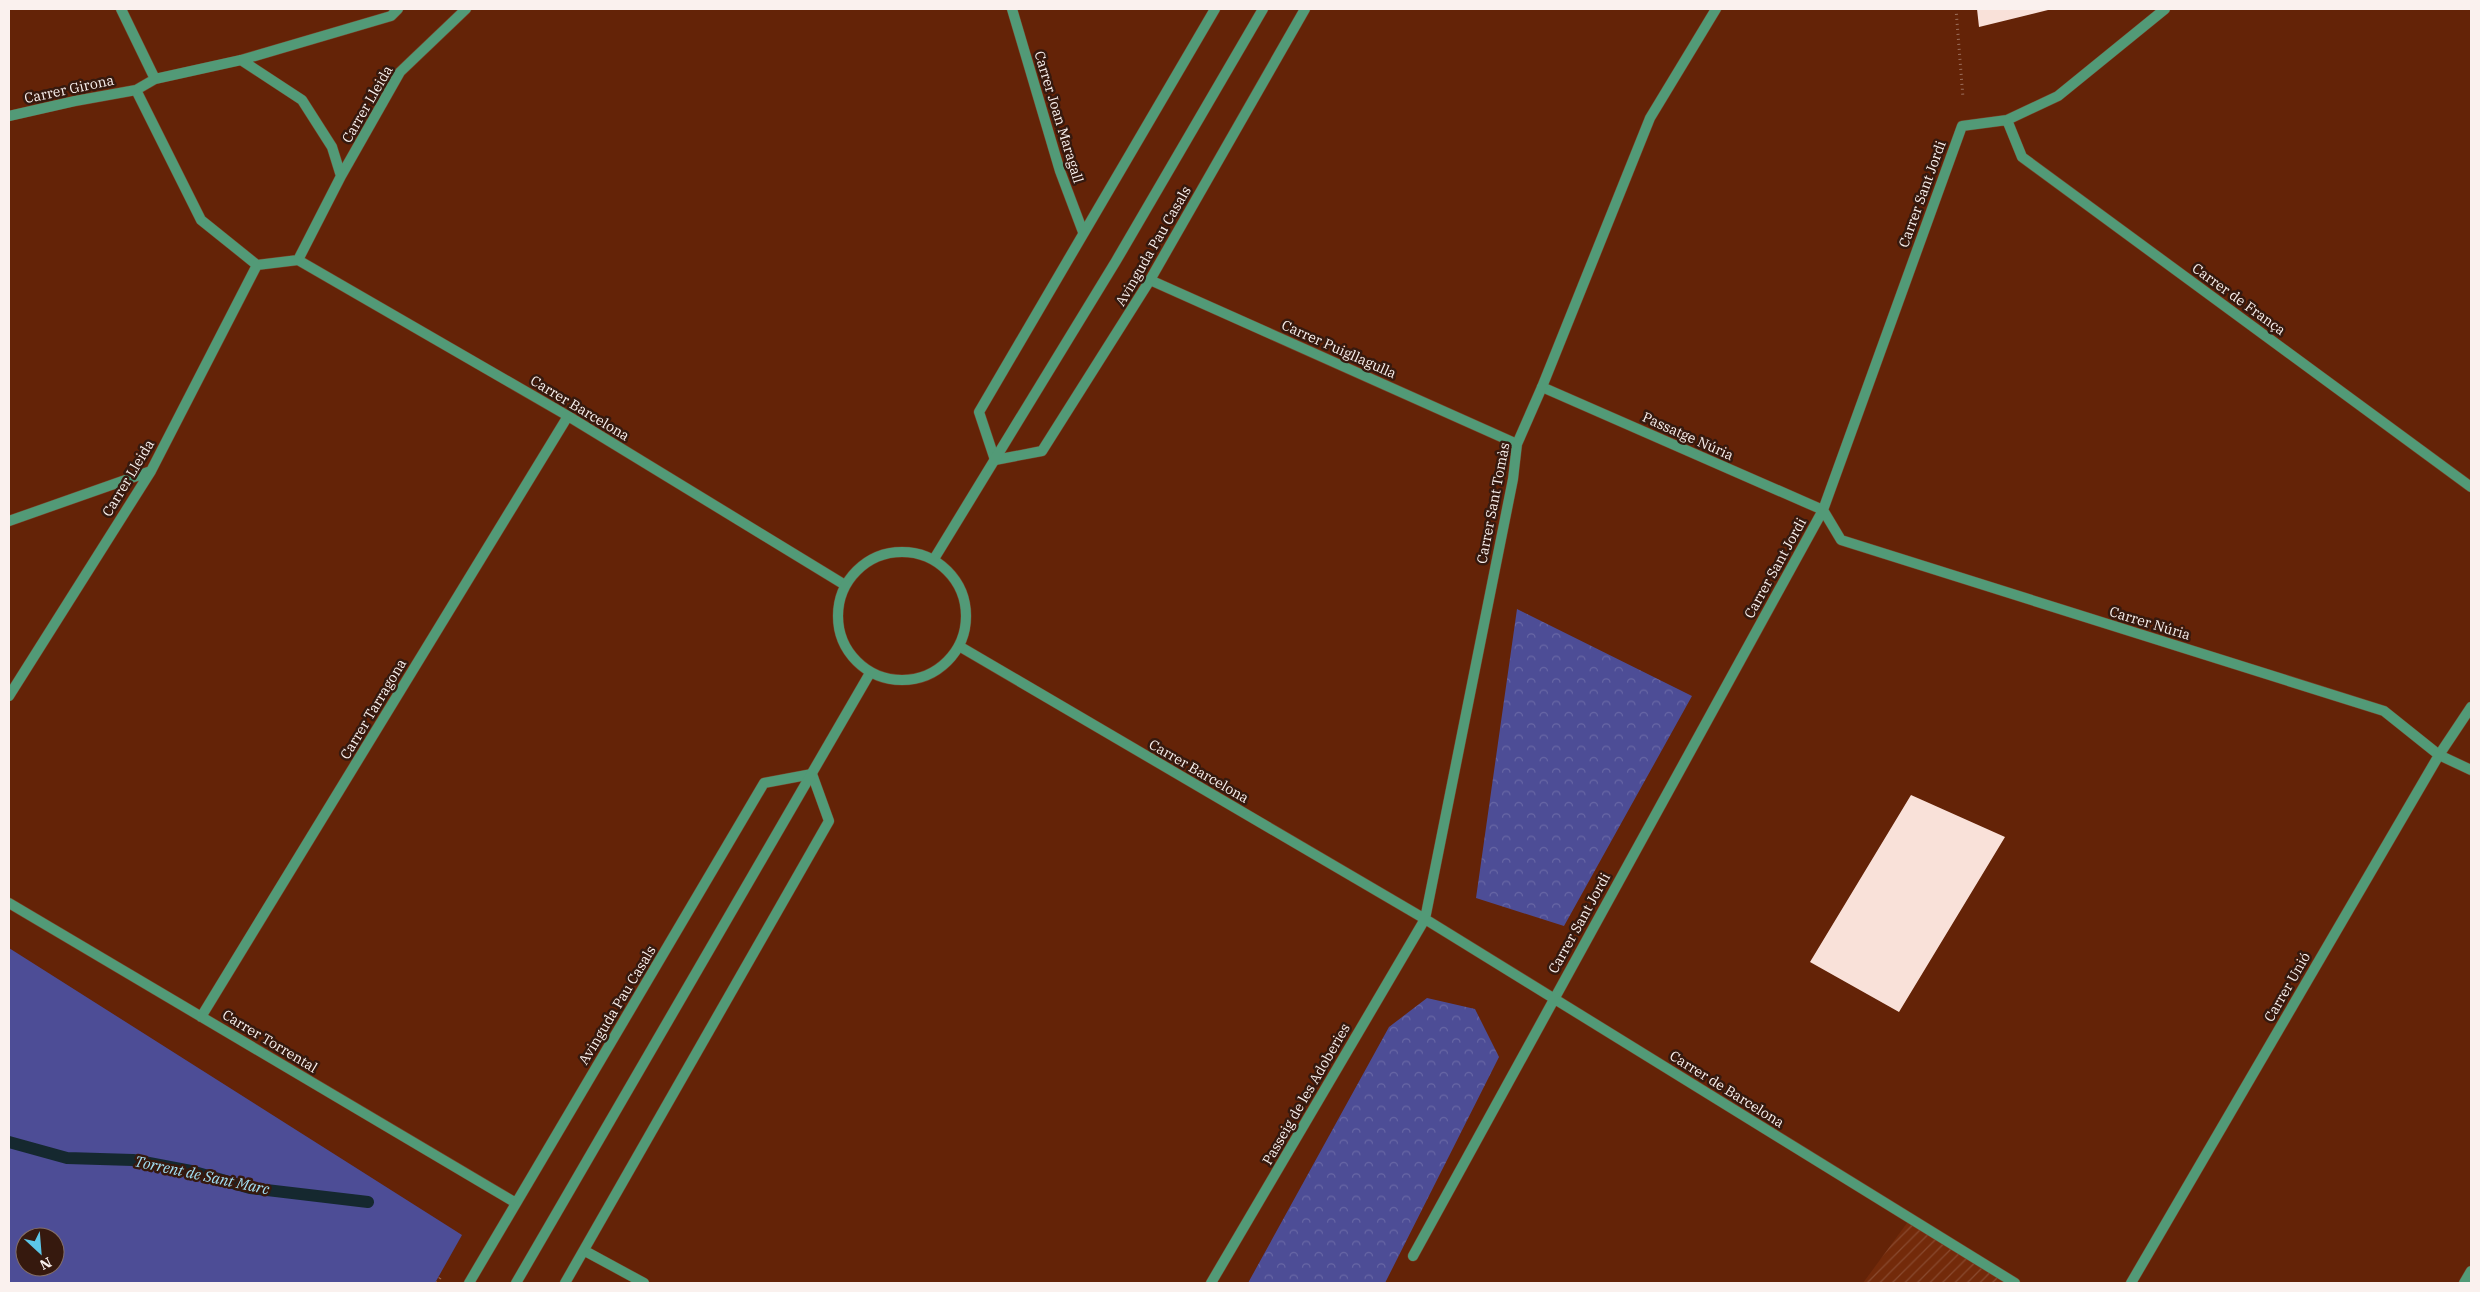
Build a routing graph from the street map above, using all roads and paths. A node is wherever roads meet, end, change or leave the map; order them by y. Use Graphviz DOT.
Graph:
graph roads {
  1 [pos="121,9"];
  2 [pos="398,9"];
  3 [pos="466,9"];
  4 [pos="1012,9"];
  5 [pos="1215,9"];
  6 [pos="1263,9"];
  7 [pos="1305,9"];
  8 [pos="1716,9"];
  9 [pos="1956,9"];
  10 [pos="2165,9"];
  11 [pos="241,60"];
  12 [pos="155,79"];
  13 [pos="136,90"];
  14 [pos="9,116"];
  15 [pos="2007,120"];
  16 [pos="1962,126"];
  17 [pos="341,176"];
  18 [pos="1082,232"];
  19 [pos="298,260"];
  20 [pos="257,265"];
  21 [pos="1150,280"];
  22 [pos="1542,387"];
  23 [pos="568,416"];
  24 [pos="1517,444"];
  25 [pos="995,460"];
  26 [pos="151,470"];
  27 [pos="2471,487"];
  28 [pos="1823,510"];
  29 [pos="9,521"];
  30 [pos="934,559"];
  31 [pos="845,585"];
  32 [pos="959,646"];
  33 [pos="870,673"];
  34 [pos="9,696"];
  35 [pos="2471,707"];
  36 [pos="2438,755"];
  37 [pos="2471,770"];
  38 [pos="812,774"];
  39 [pos="9,903"];
  40 [pos="1424,919"];
  41 [pos="1553,997"];
  42 [pos="201,1017"];
  43 [pos="516,1203"];
  44 [pos="584,1251"];
  45 [pos="1413,1256"];
  46 [pos="2471,1271"];
  47 [pos="469,1283"];
  48 [pos="516,1283"];
  49 [pos="565,1283"];
  50 [pos="644,1283"];
  51 [pos="1211,1283"];
  52 [pos="2015,1283"];
  53 [pos="2131,1283"];
  54 [pos="2464,1283"];
  1 -- 12 [label="street"];
  2 -- 11 [label="street"];
  3 -- 17 [label="street, Carrer Lleida"];
  4 -- 18 [label="street, Carrer Joan Maragall"];
  5 -- 18 [label="street"];
  6 -- 25 [label="street, Avinguda Pau Casals"];
  7 -- 21 [label="street, Avinguda Pau Casals"];
  8 -- 22 [label="street, Carrer Sant Tomàs"];
  9 -- 16 [label="path"];
  10 -- 15 [label="street"];
  11 -- 12 [label="street"];
  11 -- 17 [label="street, Carrer Lleida"];
  12 -- 13 [label="street"];
  13 -- 14 [label="street, Carrer Girona"];
  13 -- 20 [label="street"];
  15 -- 16 [label="street"];
  15 -- 27 [label="street, Carrer de França"];
  16 -- 28 [label="street, Carrer Sant Jordi"];
  17 -- 19 [label="street, Carrer Lleida"];
  18 -- 25 [label="street"];
  19 -- 20 [label="street"];
  19 -- 23 [label="street, Carrer Barcelona"];
  20 -- 26 [label="street, Carrer Lleida"];
  21 -- 24 [label="street, Carrer Puigllagulla"];
  21 -- 25 [label="street, Avinguda Pau Casals"];
  22 -- 24 [label="street, Carrer Sant Tomàs"];
  22 -- 28 [label="street, Passatge Núria"];
  23 -- 31 [label="street, Carrer Barcelona"];
  23 -- 42 [label="street, Carrer Tarragona"];
  24 -- 40 [label="street, Carrer Sant Tomàs"];
  25 -- 30 [label="street, Avinguda Pau Casals"];
  26 -- 29 [label="street"];
  26 -- 34 [label="street, Carrer Lleida"];
  28 -- 36 [label="street, Carrer Núria"];
  28 -- 41 [label="street, Carrer Sant Jordi"];
  30 -- 31 [label="street"];
  30 -- 32 [label="street"];
  31 -- 33 [label="street"];
  32 -- 33 [label="street"];
  32 -- 40 [label="street, Carrer Barcelona"];
  33 -- 38 [label="street"];
  35 -- 36 [label="street, Carrer Unió"];
  36 -- 37 [label="street, Carrer Núria"];
  36 -- 53 [label="street, Carrer Unió"];
  38 -- 43 [label="street, Avinguda Pau Casals"];
  38 -- 44 [label="street"];
  38 -- 48 [label="street"];
  39 -- 42 [label="street, Carrer Torrental"];
  40 -- 41 [label="street, Carrer de Barcelona"];
  40 -- 51 [label="street, Passeig de les Adoberies"];
  41 -- 45 [label="street"];
  41 -- 52 [label="street, Carrer de Barcelona"];
  42 -- 43 [label="street, Carrer Torrental"];
  43 -- 47 [label="street, Avinguda Pau Casals"];
  44 -- 49 [label="street"];
  44 -- 50 [label="street"];
  46 -- 54 [label="street"];
}
